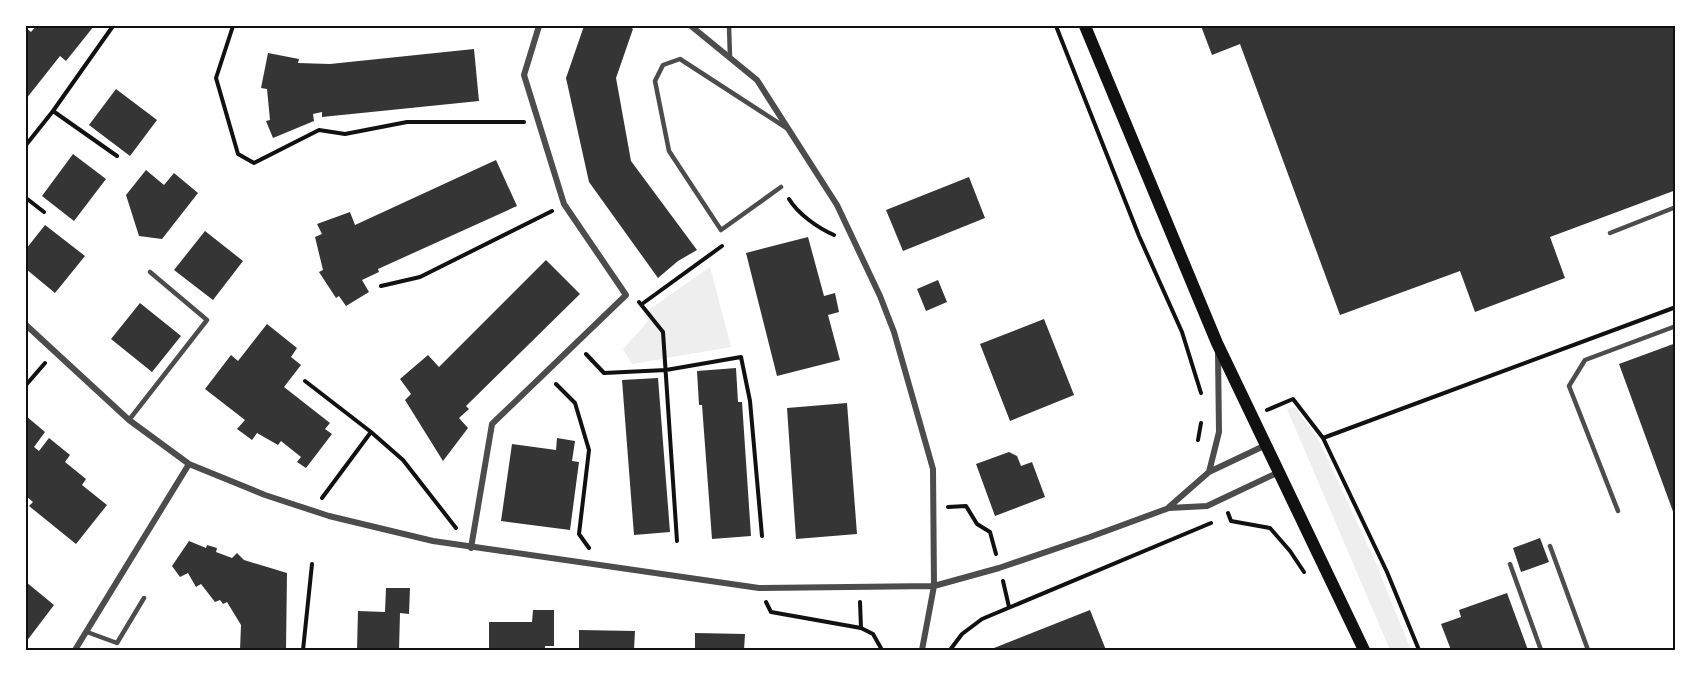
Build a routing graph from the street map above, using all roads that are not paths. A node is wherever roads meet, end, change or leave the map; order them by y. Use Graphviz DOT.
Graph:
graph roads {
  1 [pos="539,26"];
  2 [pos="691,26"];
  3 [pos="729,26"];
  4 [pos="1085,26"];
  5 [pos="730,57"];
  6 [pos="792,132"];
  7 [pos="782,187"];
  8 [pos="1676,207"];
  9 [pos="1610,232"];
  10 [pos="150,272"];
  11 [pos="26,325"];
  12 [pos="1676,326"];
  13 [pos="1217,343"];
  14 [pos="129,420"];
  15 [pos="1266,445"];
  16 [pos="189,464"];
  17 [pos="1209,472"];
  18 [pos="1279,472"];
  19 [pos="1169,508"];
  20 [pos="1618,511"];
  21 [pos="1550,546"];
  22 [pos="471,548"];
  23 [pos="1510,564"];
  24 [pos="934,586"];
  25 [pos="144,598"];
  26 [pos="87,632"];
  27 [pos="75,651"];
  28 [pos="922,651"];
  29 [pos="1364,651"];
  30 [pos="1541,651"];
  31 [pos="1588,651"];
  1 -- 22 [label="street"];
  2 -- 5 [label="street"];
  3 -- 5 [label="lane"];
  4 -- 13 [label="main road"];
  5 -- 6 [label="street"];
  6 -- 7 [label="lane"];
  6 -- 24 [label="street"];
  8 -- 9 [label="lane"];
  10 -- 14 [label="lane"];
  11 -- 14 [label="street"];
  12 -- 20 [label="lane"];
  13 -- 15 [label="main road"];
  13 -- 17 [label="street"];
  14 -- 16 [label="street"];
  15 -- 17 [label="street"];
  15 -- 18 [label="main road"];
  16 -- 22 [label="street"];
  16 -- 26 [label="street"];
  17 -- 19 [label="street"];
  18 -- 19 [label="street"];
  18 -- 29 [label="main road"];
  19 -- 24 [label="street"];
  21 -- 31 [label="lane"];
  22 -- 24 [label="street"];
  23 -- 30 [label="lane"];
  24 -- 28 [label="street"];
  25 -- 26 [label="lane"];
  26 -- 27 [label="street"];
}
